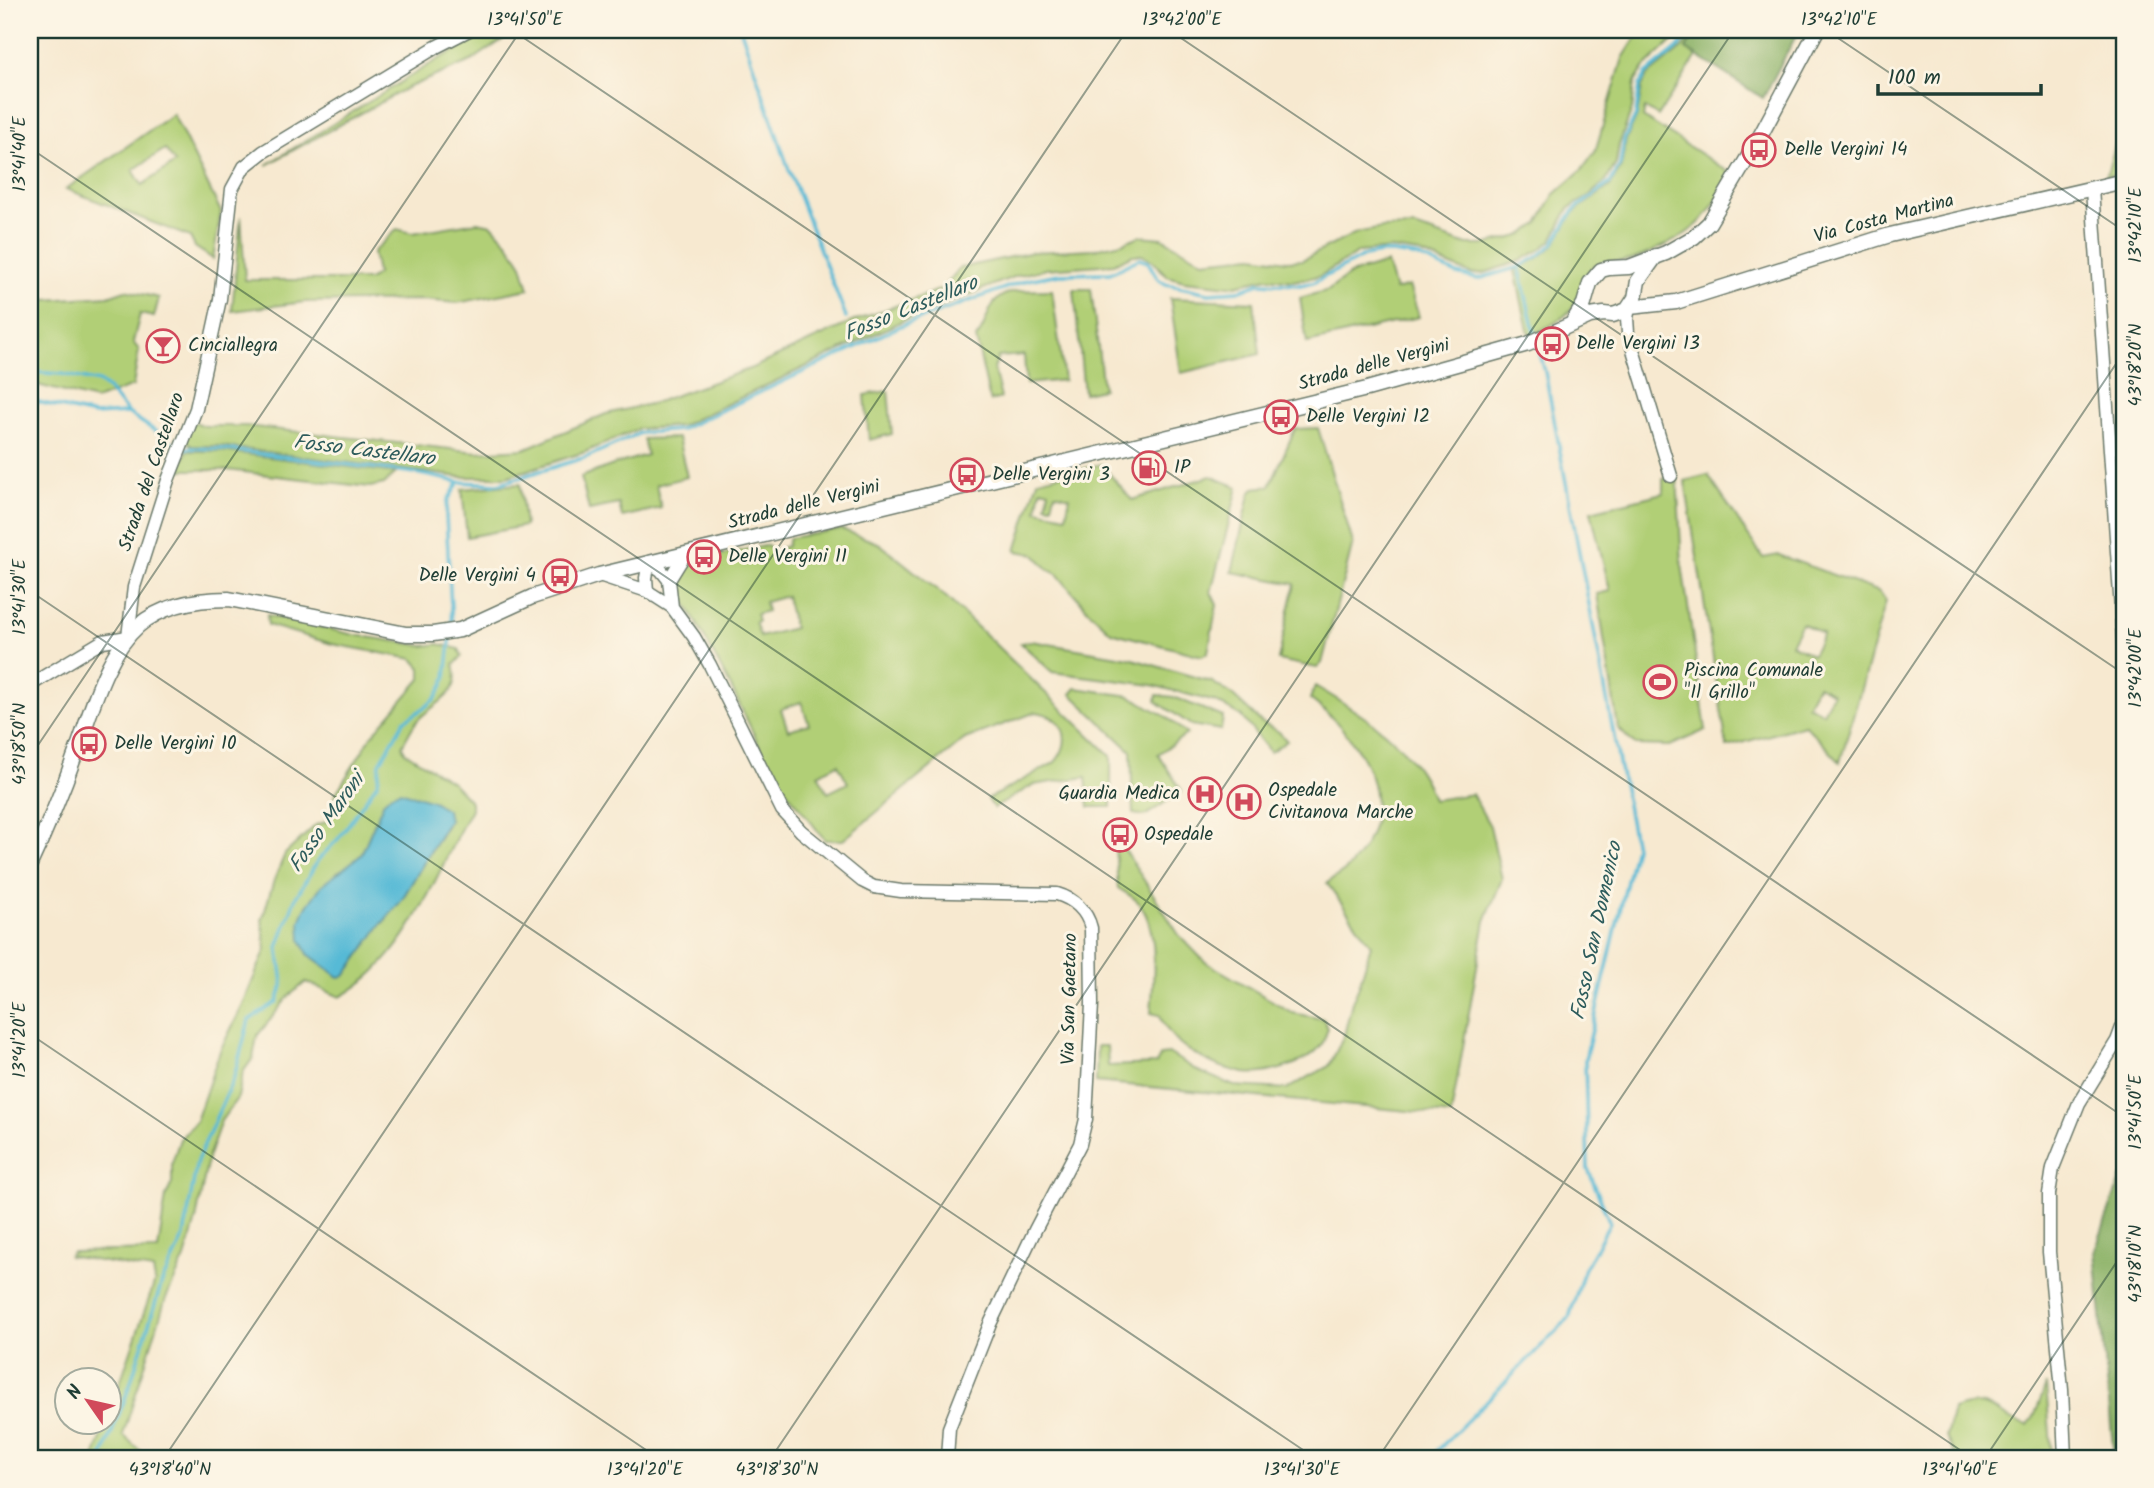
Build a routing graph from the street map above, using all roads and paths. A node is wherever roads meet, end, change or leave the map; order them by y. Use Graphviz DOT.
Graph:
graph roads {
  1 [pos="469,30"];
  2 [pos="1817,30"];
  3 [pos="2124,181"];
  4 [pos="2092,189"];
  5 [pos="1656,256"];
  6 [pos="1620,269"];
  7 [pos="1636,289"];
  8 [pos="1588,291"];
  9 [pos="1657,304"];
  10 [pos="1630,307"];
  11 [pos="1607,314"];
  12 [pos="1573,322"];
  13 [pos="1628,332"];
  14 [pos="1671,476"];
  15 [pos="685,554"];
  16 [pos="649,562"];
  17 [pos="599,575"];
  18 [pos="669,580"];
  19 [pos="647,591"];
  20 [pos="672,607"];
  21 [pos="128,637"];
  22 [pos="2124,653"];
  23 [pos="30,685"];
  24 [pos="30,864"];
  25 [pos="2124,1022"];
  26 [pos="947,1458"];
  27 [pos="2065,1458"];
  1 -- 21 [label="street, Strada del Castellaro"];
  2 -- 5 [label="main road"];
  3 -- 4 [label="main road, Via Costa Martina"];
  4 -- 9 [label="main road, Via Costa Martina"];
  4 -- 22 [label="street"];
  5 -- 6 [label="main road"];
  5 -- 7 [label="main road"];
  6 -- 7 [label="main road"];
  6 -- 8 [label="main road"];
  7 -- 9 [label="main road"];
  7 -- 10 [label="main road"];
  8 -- 11 [label="main road"];
  8 -- 12 [label="main road"];
  9 -- 10 [label="main road, Via Costa Martina"];
  10 -- 11 [label="main road, Strada delle Vergini"];
  10 -- 13 [label="street"];
  11 -- 12 [label="main road, Strada delle Vergini"];
  11 -- 13 [label="street"];
  12 -- 15 [label="main road, Strada delle Vergini"];
  13 -- 14 [label="street"];
  15 -- 16 [label="main road, Strada delle Vergini"];
  15 -- 18 [label="street"];
  16 -- 17 [label="main road, Strada delle Vergini"];
  16 -- 18 [label="street"];
  16 -- 19 [label="street"];
  17 -- 19 [label="street, Via San Gaetano"];
  17 -- 21 [label="main road, Strada delle Vergini"];
  18 -- 20 [label="street, Via San Gaetano"];
  19 -- 20 [label="street, Via San Gaetano"];
  20 -- 26 [label="street, Via San Gaetano"];
  21 -- 23 [label="street"];
  21 -- 24 [label="main road, Strada delle Vergini"];
  25 -- 27 [label="street"];
}
